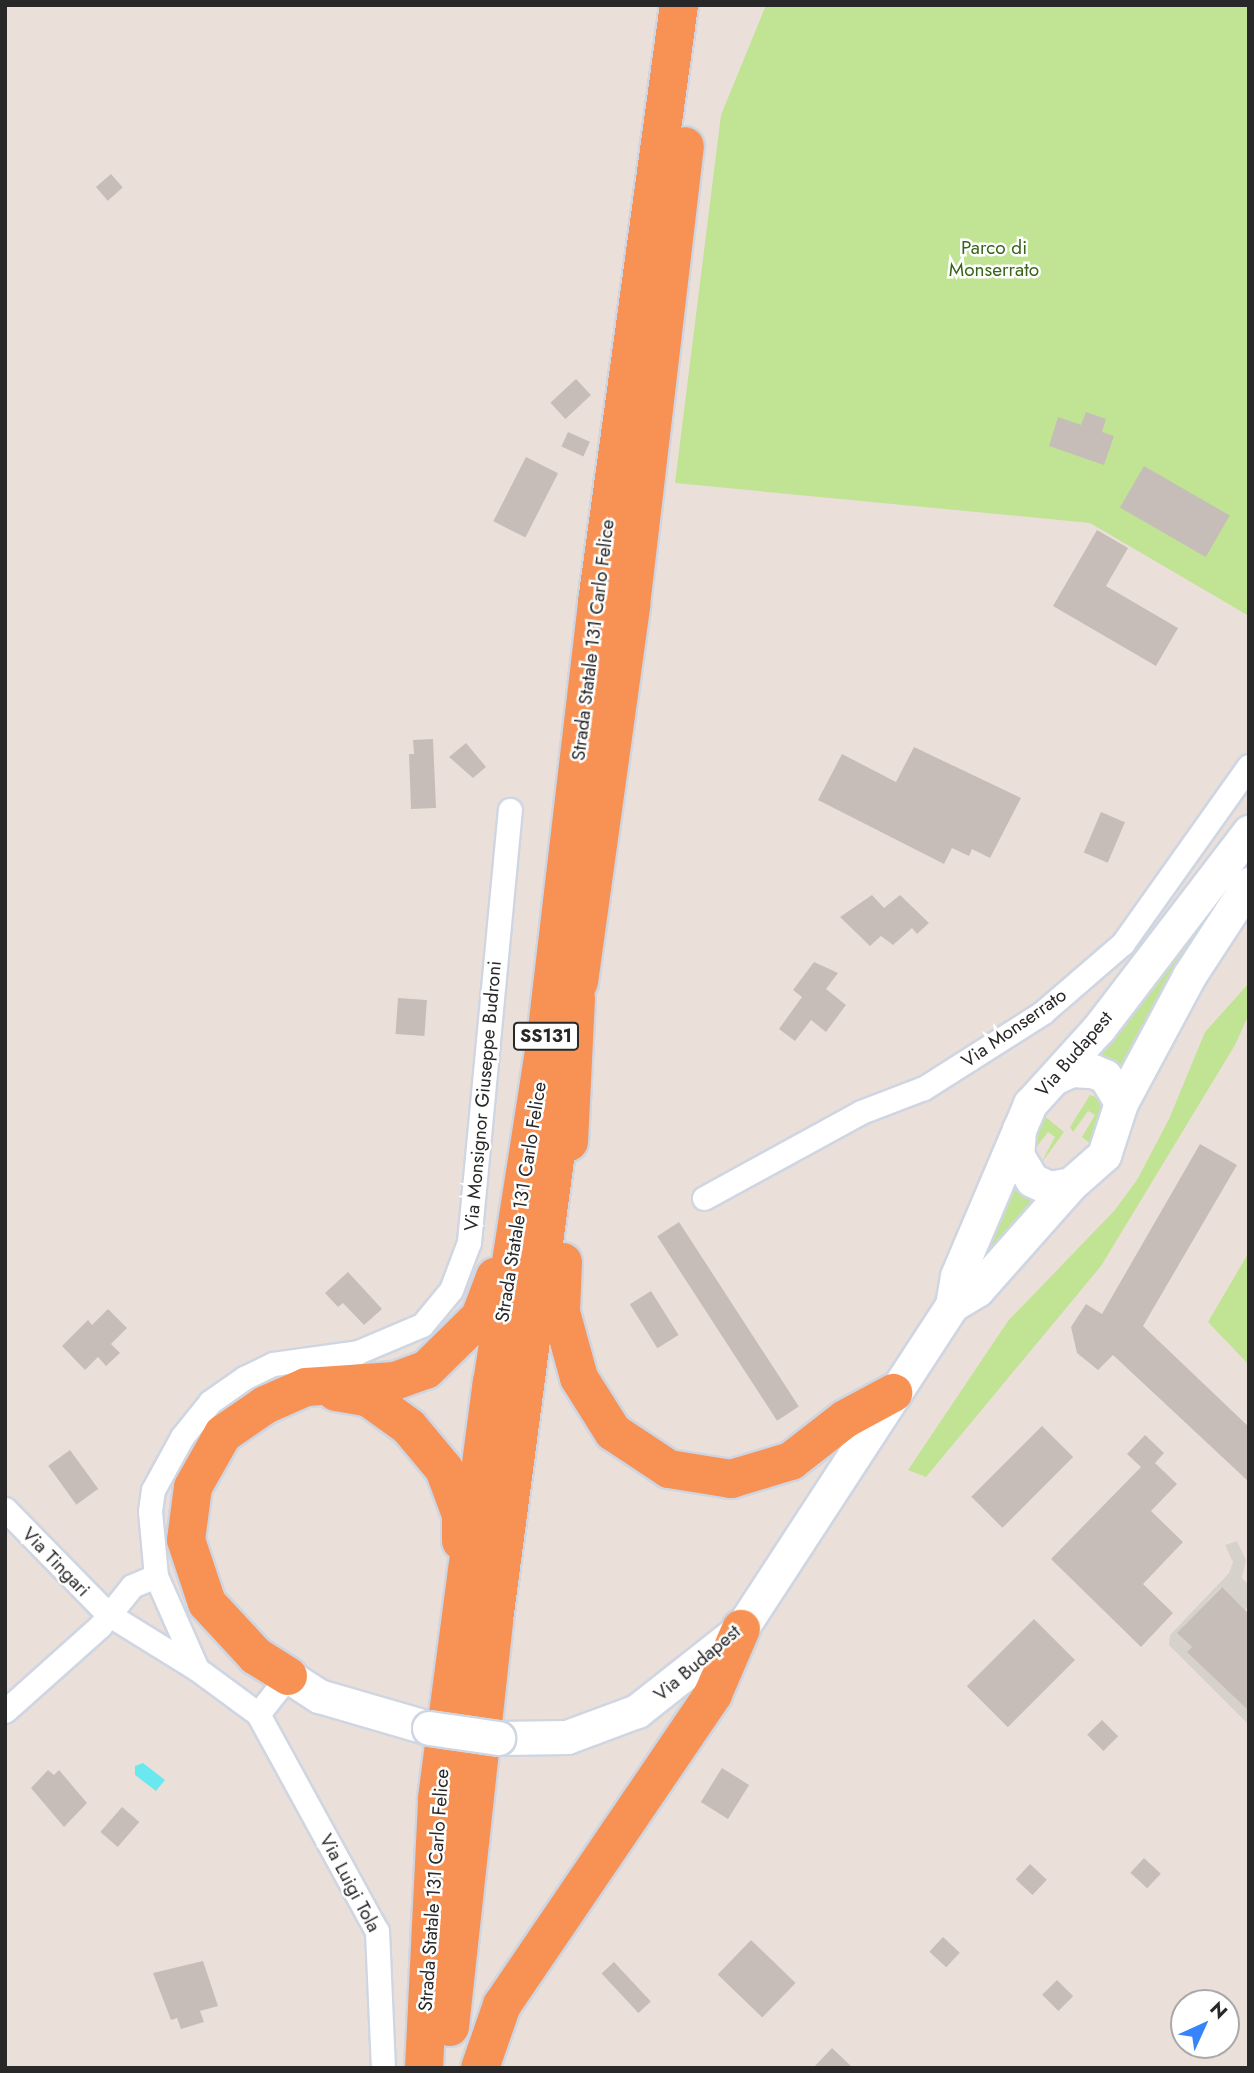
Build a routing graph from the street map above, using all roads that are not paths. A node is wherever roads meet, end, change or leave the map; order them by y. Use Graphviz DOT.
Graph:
graph roads {
  1 [pos="679,5"];
  2 [pos="701,5"];
  3 [pos="1249,766"];
  4 [pos="510,810"];
  5 [pos="1249,832"];
  6 [pos="1249,884"];
  7 [pos="576,998"];
  8 [pos="545,1046"];
  9 [pos="1055,1077"];
  10 [pos="1121,1103"];
  11 [pos="1019,1129"];
  12 [pos="1071,1184"];
  13 [pos="704,1198"];
  14 [pos="952,1305"];
  15 [pos="306,1387"];
  16 [pos="894,1393"];
  17 [pos="5,1509"];
  18 [pos="156,1576"];
  19 [pos="108,1614"];
  20 [pos="462,1619"];
  21 [pos="741,1629"];
  22 [pos="197,1669"];
  23 [pos="288,1676"];
  24 [pos="5,1711"];
  25 [pos="258,1714"];
  26 [pos="383,2068"];
  27 [pos="424,2068"];
  28 [pos="449,2068"];
  29 [pos="480,2068"];
  1 -- 8 [label="highway, Strada Statale 131 Carlo Felice / SS131"];
  2 -- 7 [label="highway, Strada Statale 131 Carlo Felice / SS131"];
  3 -- 13 [label="street, Via Monserrato"];
  4 -- 18 [label="street, Via Monsignor Giuseppe Budroni"];
  5 -- 9 [label="main road, Via Budapest"];
  6 -- 10 [label="main road, Via Budapest"];
  7 -- 16 [label="highway"];
  7 -- 28 [label="highway, Strada Statale 131 Carlo Felice / SS131"];
  8 -- 15 [label="highway"];
  8 -- 20 [label="highway, Strada Statale 131 Carlo Felice / SS131"];
  9 -- 10 [label="main road"];
  9 -- 11 [label="main road, Via Budapest"];
  10 -- 12 [label="main road, Via Budapest"];
  11 -- 12 [label="main road"];
  11 -- 14 [label="main road, Via Budapest"];
  12 -- 14 [label="main road, Via Budapest"];
  14 -- 16 [label="main road, Via Budapest"];
  15 -- 20 [label="highway"];
  15 -- 23 [label="highway"];
  16 -- 21 [label="main road, Via Budapest"];
  17 -- 19 [label="street, Via Tingari"];
  18 -- 19 [label="street, Via Tingari"];
  18 -- 22 [label="street, Via Tingari"];
  19 -- 22 [label="street, Via Tingari"];
  19 -- 24 [label="street"];
  20 -- 27 [label="highway, Strada Statale 131 Carlo Felice / SS131"];
  21 -- 23 [label="main road, Via Budapest, bridge"];
  21 -- 29 [label="highway"];
  22 -- 25 [label="street, Via Tingari"];
  23 -- 25 [label="street"];
  25 -- 26 [label="street, Via Luigi Tola"];
}
